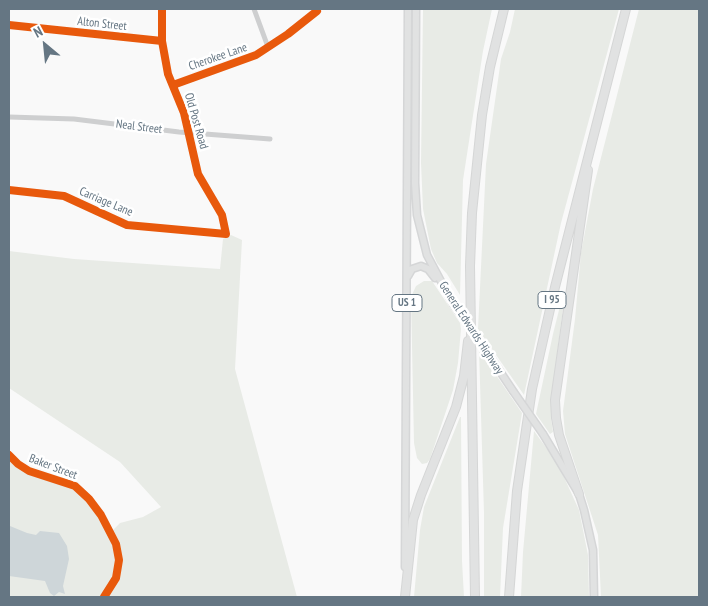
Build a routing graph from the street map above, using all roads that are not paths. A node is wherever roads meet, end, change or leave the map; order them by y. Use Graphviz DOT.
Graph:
graph roads {
  1 [pos="162,9"];
  2 [pos="254,9"];
  3 [pos="408,9"];
  4 [pos="416,9"];
  5 [pos="504,9"];
  6 [pos="626,9"];
  7 [pos="317,10"];
  8 [pos="9,25"];
  9 [pos="162,41"];
  10 [pos="268,47"];
  11 [pos="173,85"];
  12 [pos="9,118"];
  13 [pos="189,133"];
  14 [pos="270,139"];
  15 [pos="591,147"];
  16 [pos="9,190"];
  17 [pos="226,234"];
  18 [pos="407,282"];
  19 [pos="445,291"];
  20 [pos="471,327"];
  21 [pos="9,454"];
  22 [pos="579,494"];
  23 [pos="104,597"];
  24 [pos="405,597"];
  25 [pos="475,597"];
  26 [pos="509,597"];
  27 [pos="594,597"];
  1 -- 9 [label="street, Old Post Road"];
  2 -- 10 [label="street"];
  3 -- 18 [label="main road, US 1"];
  4 -- 19 [label="main road, General Edwards Highway"];
  5 -- 20 [label="highway"];
  6 -- 15 [label="highway, I 95"];
  7 -- 10 [label="street, Cherokee Lane"];
  8 -- 9 [label="street, Alton Street"];
  9 -- 11 [label="street, Old Post Road"];
  10 -- 11 [label="street, Cherokee Lane"];
  11 -- 13 [label="street, Old Post Road"];
  12 -- 13 [label="street, Neal Street"];
  13 -- 14 [label="street, Neal Street"];
  13 -- 17 [label="street, Old Post Road"];
  15 -- 22 [label="highway"];
  15 -- 26 [label="highway, I 95"];
  16 -- 17 [label="street, Carriage Lane"];
  18 -- 19 [label="main road"];
  18 -- 24 [label="main road, US 1"];
  19 -- 22 [label="main road, General Edwards Highway, bridge"];
  20 -- 24 [label="highway"];
  20 -- 25 [label="highway"];
  21 -- 23 [label="street, Baker Street"];
  22 -- 27 [label="main road, General Edwards Highway"];
}
